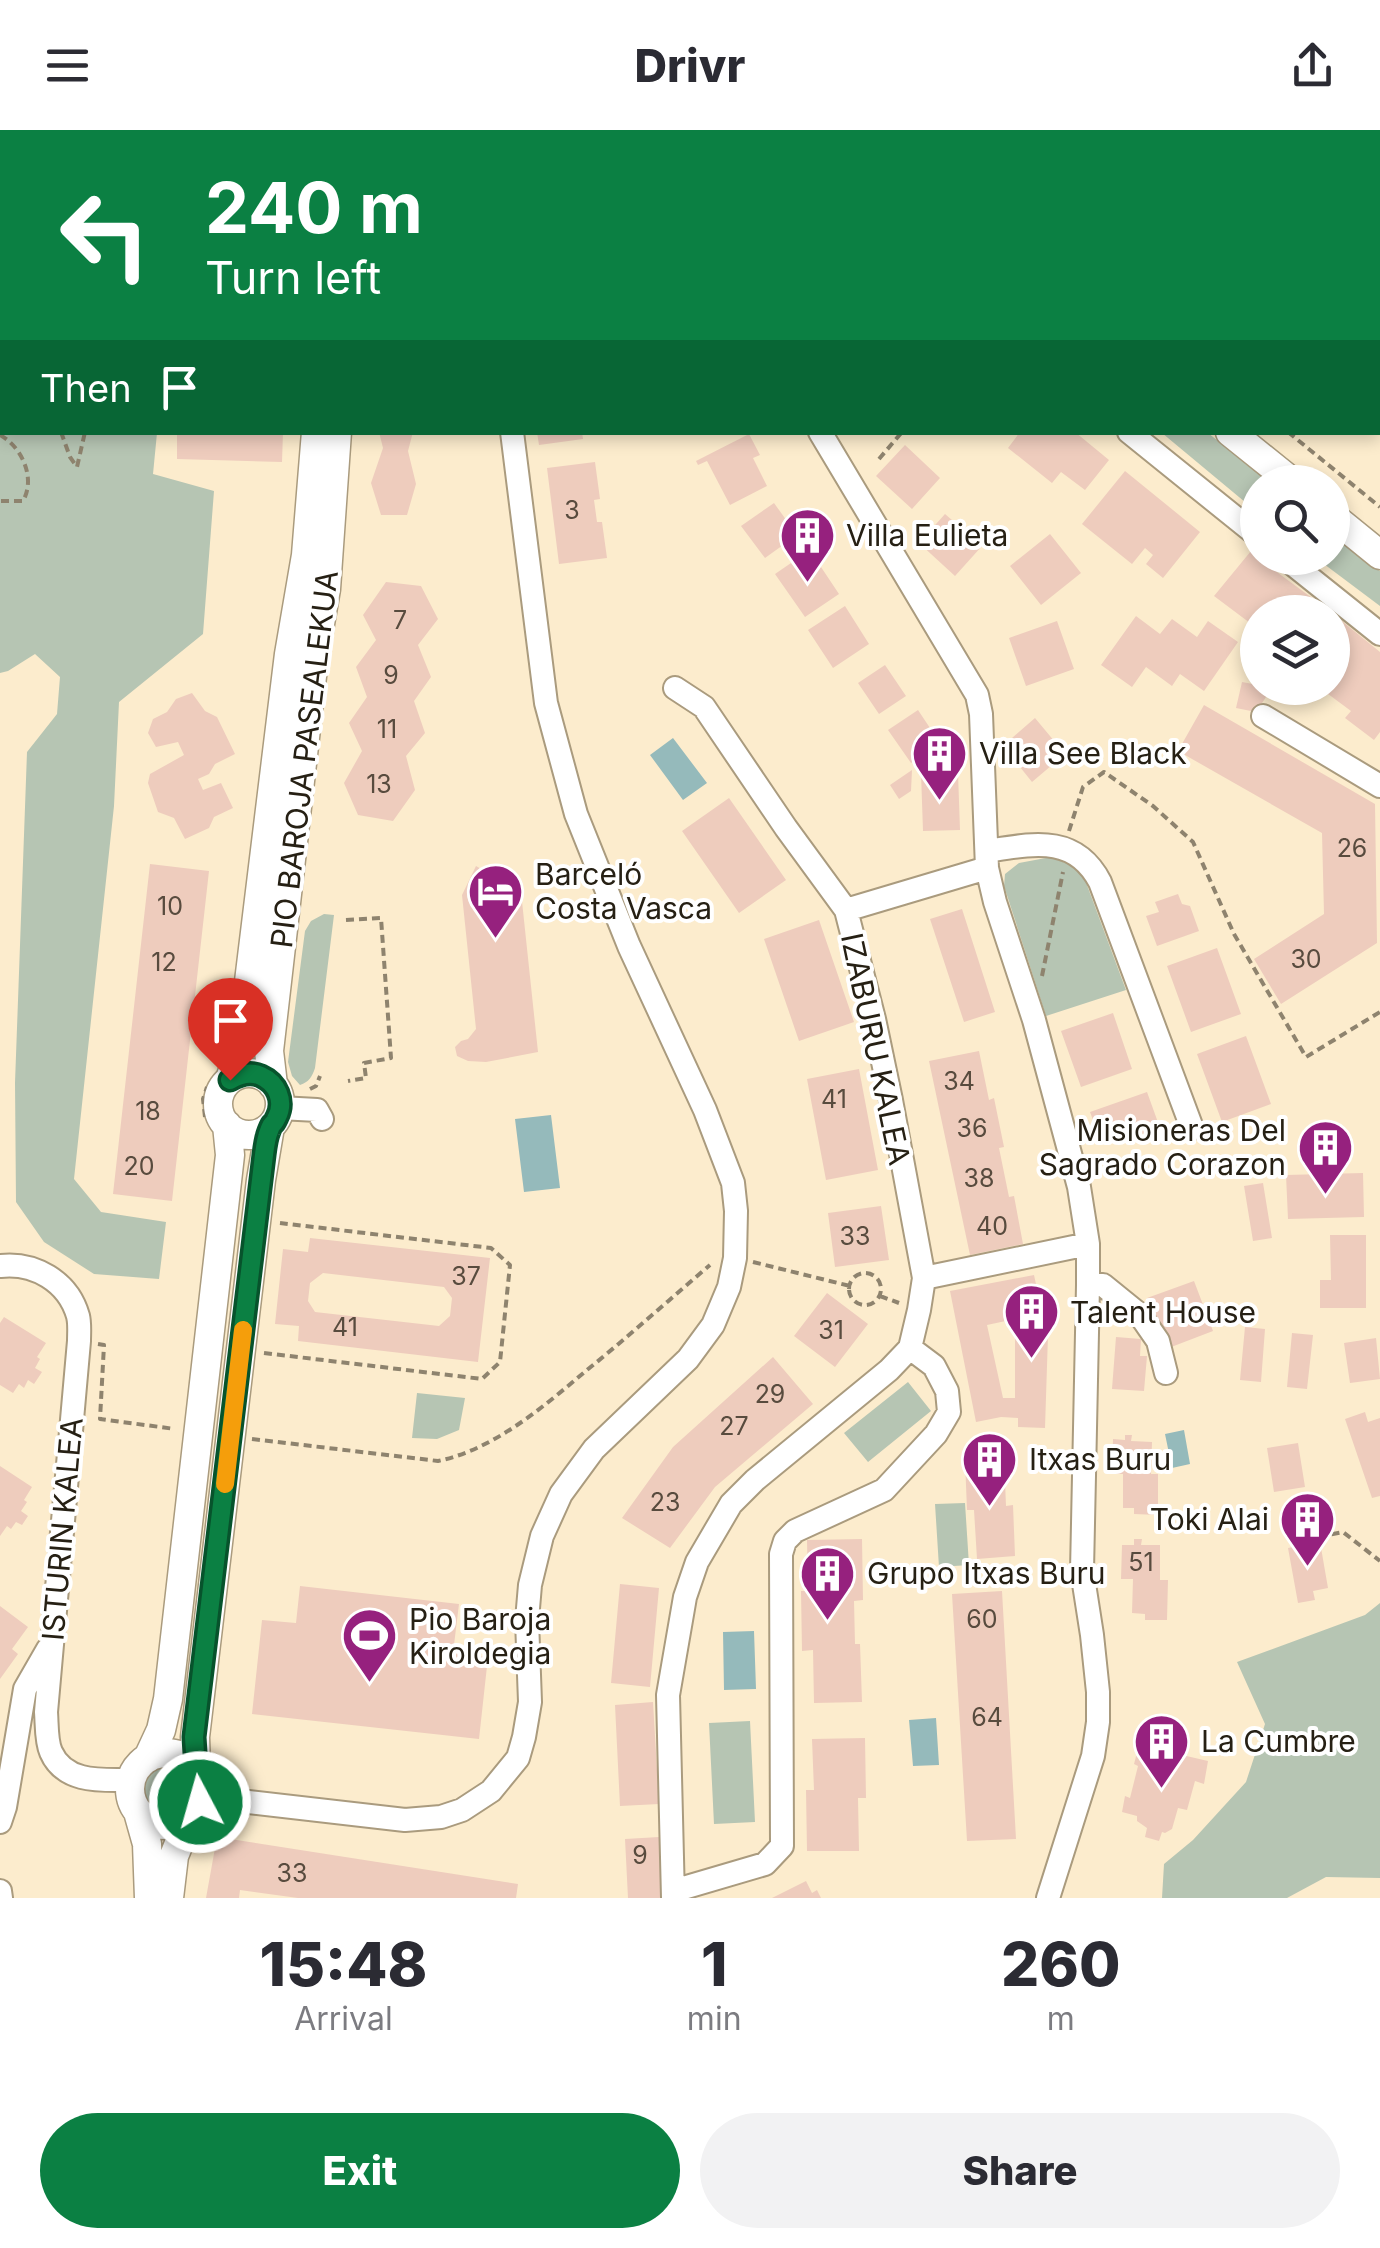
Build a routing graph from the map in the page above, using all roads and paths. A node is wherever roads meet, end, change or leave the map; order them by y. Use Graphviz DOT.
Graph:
graph roads {
  1 [pos="0,435"];
  2 [pos="63,435"];
  3 [pos="84,435"];
  4 [pos="316,435"];
  5 [pos="337,435"];
  6 [pos="512,435"];
  7 [pos="822,435"];
  8 [pos="899,435"];
  9 [pos="1133,435"];
  10 [pos="1234,435"];
  11 [pos="1292,435"];
  12 [pos="878,459"];
  13 [pos="1271,465"];
  14 [pos="0,501"];
  15 [pos="1380,506"];
  16 [pos="1240,521"];
  17 [pos="1350,531"];
  18 [pos="1380,555"];
  19 [pos="1306,575"];
  20 [pos="1380,634"];
  21 [pos="675,688"];
  22 [pos="1263,716"];
  23 [pos="1380,786"];
  24 [pos="1066,838"];
  25 [pos="1066,859"];
  26 [pos="987,860"];
  27 [pos="846,910"];
  28 [pos="346,920"];
  29 [pos="1041,982"];
  30 [pos="1380,1012"];
  31 [pos="230,1080"];
  32 [pos="348,1081"];
  33 [pos="274,1107"];
  34 [pos="322,1120"];
  35 [pos="227,1126"];
  36 [pos="1192,1128"];
  37 [pos="274,1222"];
  38 [pos="1088,1244"];
  39 [pos="736,1258"];
  40 [pos="0,1266"];
  41 [pos="924,1278"];
  42 [pos="1088,1285"];
  43 [pos="850,1286"];
  44 [pos="79,1341"];
  45 [pos="910,1348"];
  46 [pos="259,1353"];
  47 [pos="1166,1373"];
  48 [pos="175,1429"];
  49 [pos="248,1438"];
  50 [pos="1306,1540"];
  51 [pos="1380,1561"];
  52 [pos="52,1642"];
  53 [pos="139,1769"];
  54 [pos="196,1793"];
  55 [pos="138,1812"];
  56 [pos="0,1822"];
  57 [pos="0,1890"];
  58 [pos="673,1895"];
  59 [pos="1,1898"];
  60 [pos="149,1898"];
  61 [pos="170,1898"];
  62 [pos="1048,1898"];
  1 -- 14 [label="path"];
  2 -- 3 [label="path"];
  4 -- 31 [label="main road, PIO BAROJA PASEALEKUA"];
  5 -- 33 [label="main road, PIO BAROJA PASEALEKUA"];
  6 -- 39 [label="street"];
  7 -- 26 [label="street"];
  8 -- 12 [label="path"];
  9 -- 16 [label="street"];
  10 -- 13 [label="main road"];
  11 -- 15 [label="path"];
  17 -- 18 [label="main road"];
  19 -- 20 [label="street"];
  21 -- 27 [label="street, IZABURU KALEA"];
  22 -- 23 [label="street"];
  24 -- 30 [label="path"];
  25 -- 29 [label="path"];
  26 -- 27 [label="street"];
  26 -- 36 [label="street"];
  26 -- 38 [label="street"];
  27 -- 41 [label="street, IZABURU KALEA"];
  28 -- 32 [label="path"];
  31 -- 33 [label="main road"];
  31 -- 35 [label="main road"];
  33 -- 34 [label="street"];
  33 -- 35 [label="main road"];
  33 -- 54 [label="main road, PIO BAROJA PASEALEKUA"];
  35 -- 53 [label="main road"];
  37 -- 46 [label="path"];
  38 -- 41 [label="street"];
  38 -- 42 [label="street"];
  39 -- 43 [label="path"];
  39 -- 49 [label="path"];
  39 -- 54 [label="street"];
  40 -- 44 [label="street, ISTURIN KALEA"];
  41 -- 45 [label="street, IZABURU KALEA"];
  42 -- 47 [label="street"];
  42 -- 62 [label="street"];
  43 -- 43 [label="path"];
  44 -- 48 [label="path"];
  44 -- 52 [label="street, ISTURIN KALEA"];
  45 -- 58 [label="street"];
  45 -- 58 [label="street"];
  50 -- 51 [label="path"];
  52 -- 53 [label="street, ISTURIN KALEA"];
  52 -- 56 [label="street"];
  53 -- 54 [label="main road"];
  53 -- 55 [label="main road"];
  54 -- 55 [label="main road"];
  54 -- 61 [label="main road, PIO BAROJA PASEALEKUA"];
  55 -- 60 [label="main road"];
  57 -- 59 [label="street"];
}
